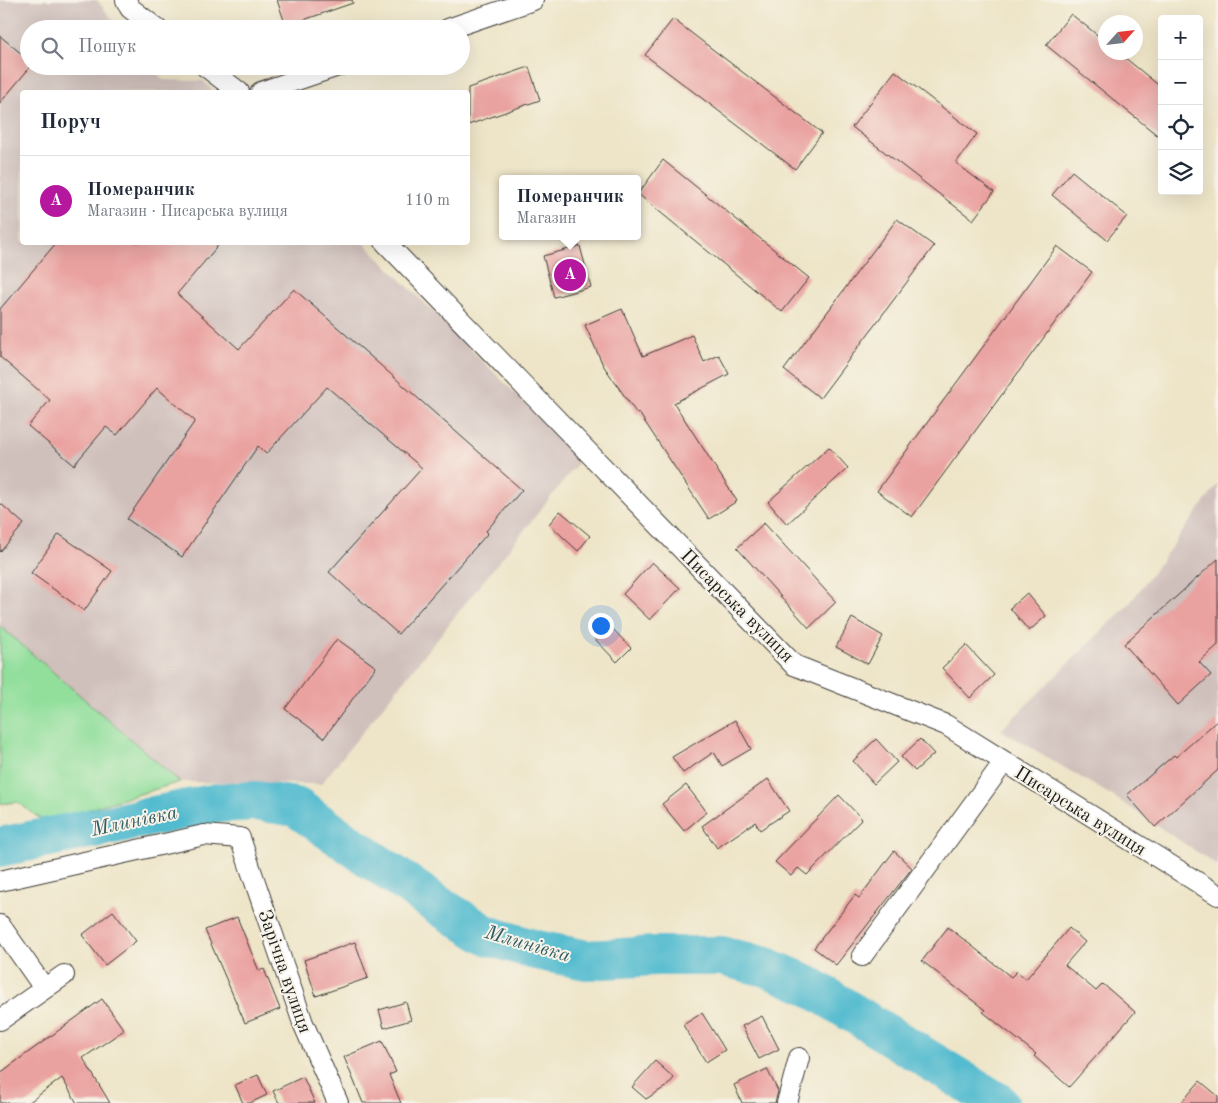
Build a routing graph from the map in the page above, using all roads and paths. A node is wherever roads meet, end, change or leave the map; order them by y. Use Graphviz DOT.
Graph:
graph roads {
  1 [pos="126,0"];
  2 [pos="533,0"];
  3 [pos="145,20"];
  4 [pos="470,21"];
  5 [pos="216,75"];
  6 [pos="312,75"];
  7 [pos="235,90"];
  8 [pos="268,90"];
  9 [pos="388,245"];
  10 [pos="1004,762"];
  11 [pos="0,881"];
  12 [pos="1218,895"];
  13 [pos="0,925"];
  14 [pos="862,956"];
  15 [pos="64,975"];
  16 [pos="44,988"];
  17 [pos="0,1020"];
  18 [pos="799,1058"];
  19 [pos="338,1103"];
  20 [pos="788,1103"];
  1 -- 3 [label="street"];
  2 -- 4 [label="street"];
  5 -- 7 [label="street"];
  6 -- 8 [label="street"];
  9 -- 10 [label="street, Писарська вулиця"];
  10 -- 12 [label="street, Писарська вулиця"];
  10 -- 14 [label="street"];
  11 -- 19 [label="street, Зарічна вулиця"];
  13 -- 16 [label="street"];
  15 -- 16 [label="street"];
  16 -- 17 [label="street"];
  18 -- 20 [label="street"];
}
